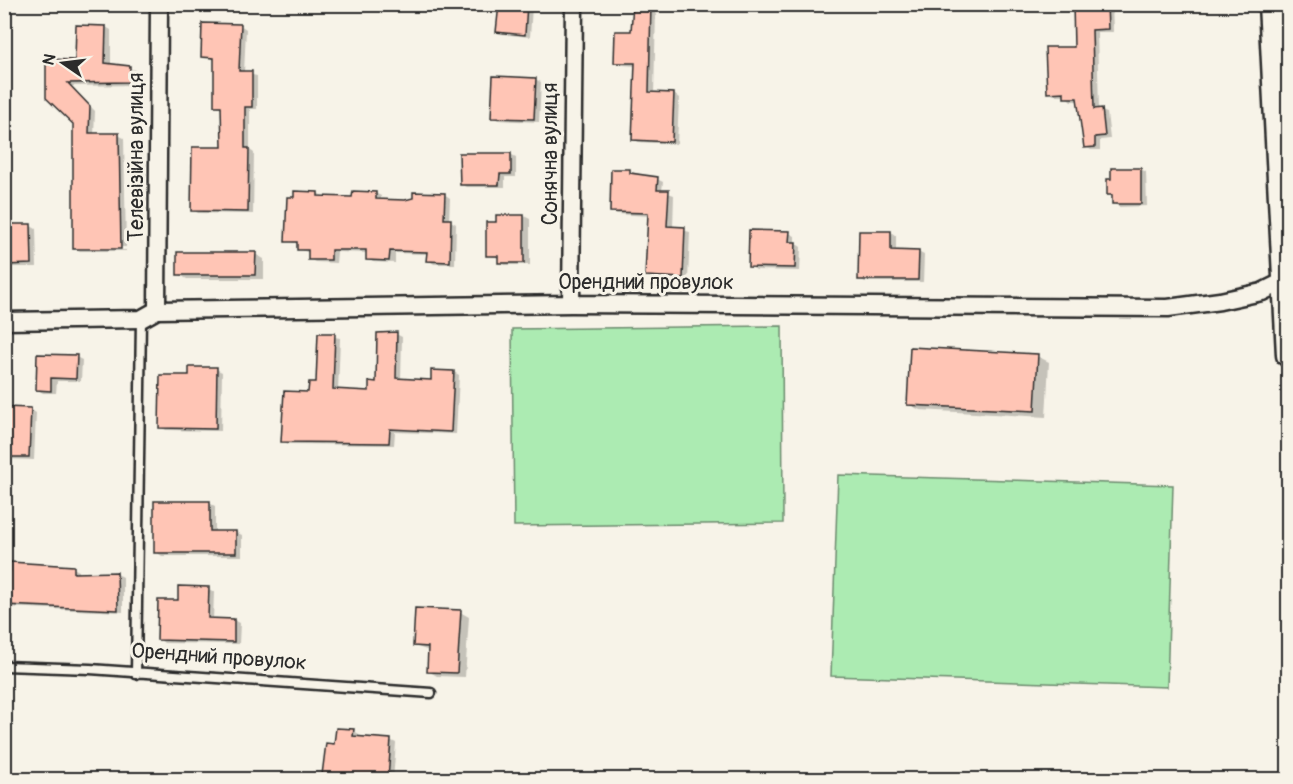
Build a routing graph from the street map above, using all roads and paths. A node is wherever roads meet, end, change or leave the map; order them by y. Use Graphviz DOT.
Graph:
graph roads {
  1 [pos="159,4"];
  2 [pos="574,4"];
  3 [pos="1270,4"];
  4 [pos="1286,279"];
  5 [pos="571,304"];
  6 [pos="157,310"];
  7 [pos="141,319"];
  8 [pos="4,321"];
  9 [pos="1288,355"];
  10 [pos="4,666"];
  11 [pos="136,674"];
  12 [pos="431,693"];
  1 -- 6 [label="street, Телевізійна вулиця"];
  2 -- 5 [label="street, Сонячна вулиця"];
  3 -- 4 [label="street"];
  4 -- 5 [label="street, Орендний провулок"];
  4 -- 9 [label="street"];
  5 -- 6 [label="street, Орендний провулок"];
  6 -- 7 [label="street, Орендний провулок"];
  7 -- 8 [label="street, Орендний провулок"];
  7 -- 11 [label="lane"];
  10 -- 11 [label="lane, Орендний провулок"];
  11 -- 12 [label="lane, Орендний провулок"];
}
